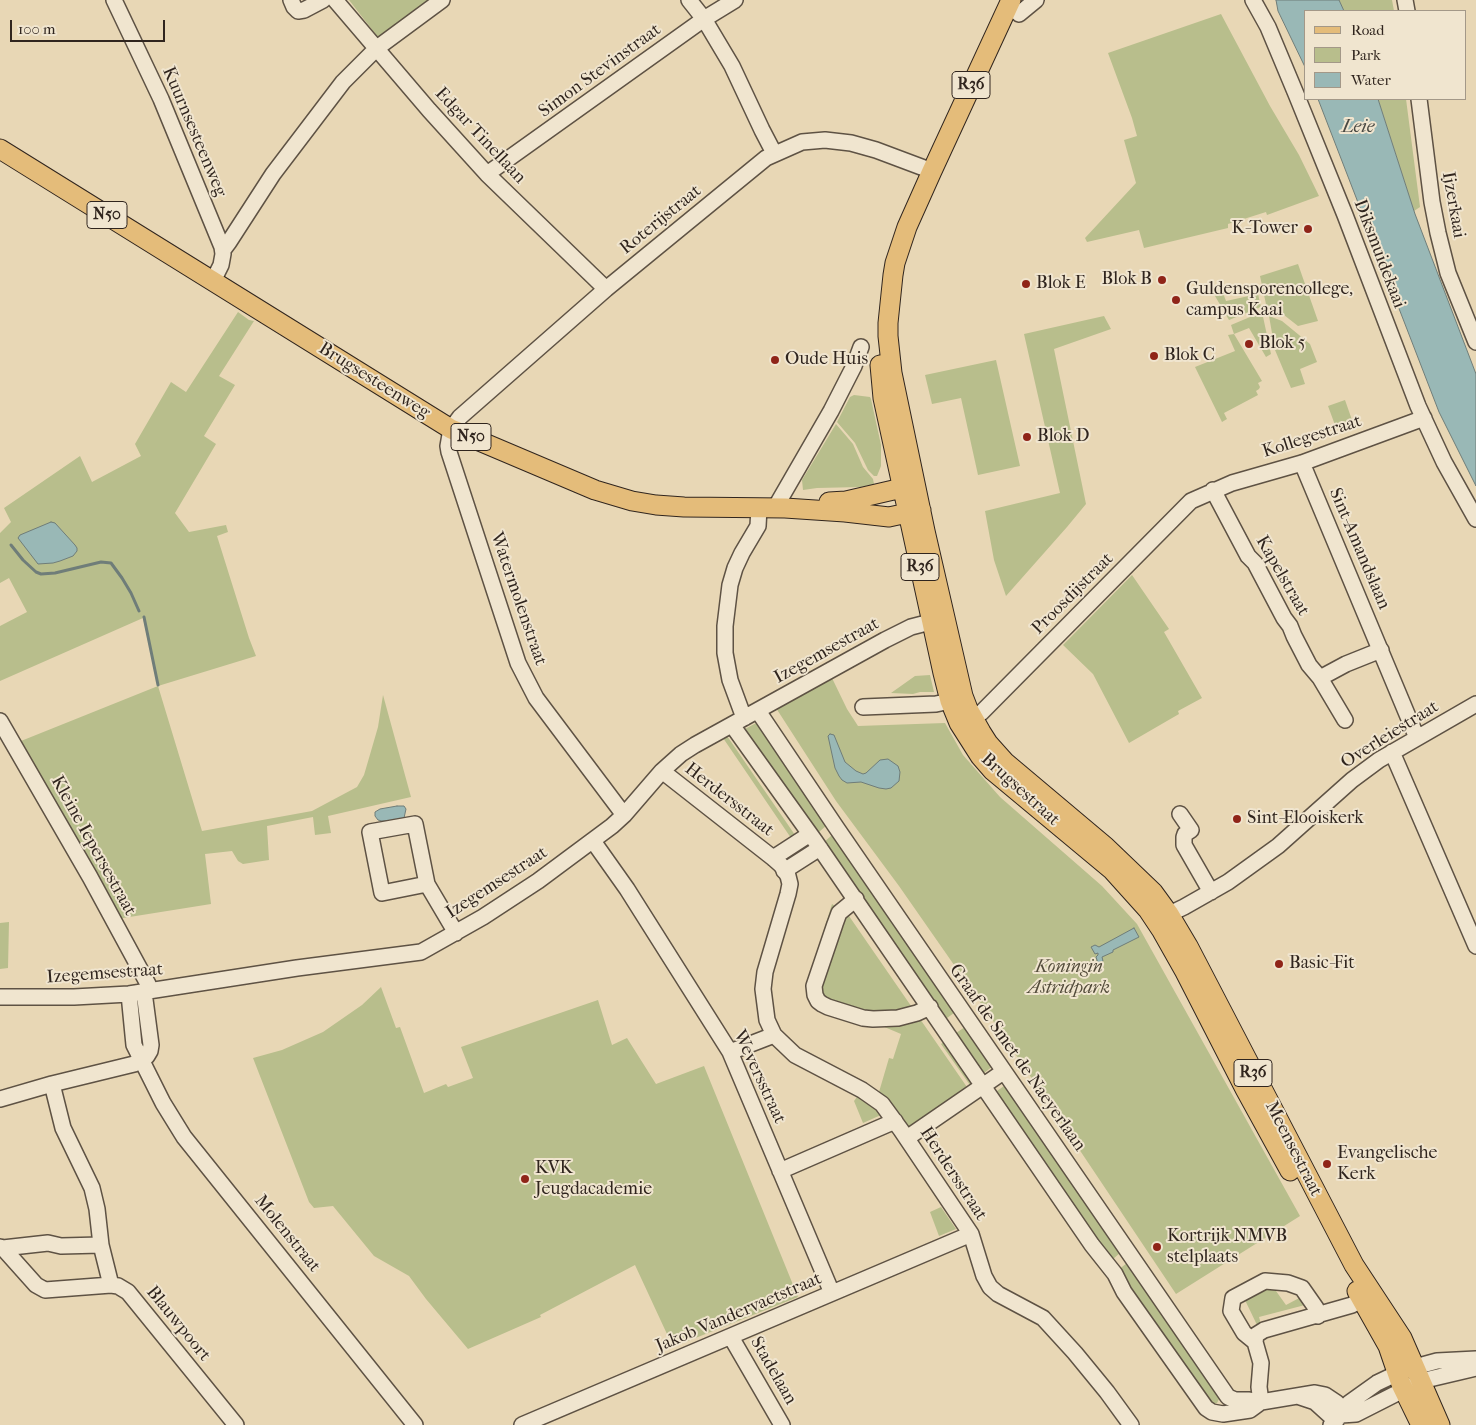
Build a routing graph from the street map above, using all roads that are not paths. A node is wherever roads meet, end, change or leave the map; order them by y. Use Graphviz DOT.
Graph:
graph roads {
  1 [pos="114,0"];
  2 [pos="291,0"];
  3 [pos="323,0"];
  4 [pos="335,0"];
  5 [pos="442,0"];
  6 [pos="689,0"];
  7 [pos="735,0"];
  8 [pos="998,0"];
  9 [pos="1036,0"];
  10 [pos="1253,0"];
  11 [pos="1015,7"];
  12 [pos="704,19"];
  13 [pos="377,48"];
  14 [pos="1419,100"];
  15 [pos="0,150"];
  16 [pos="774,153"];
  17 [pos="927,169"];
  18 [pos="487,174"];
  19 [pos="223,250"];
  20 [pos="213,280"];
  21 [pos="606,289"];
  22 [pos="1476,342"];
  23 [pos="861,347"];
  24 [pos="1424,418"];
  25 [pos="452,429"];
  26 [pos="1302,463"];
  27 [pos="909,487"];
  28 [pos="1213,490"];
  29 [pos="773,508"];
  30 [pos="915,511"];
  31 [pos="1476,519"];
  32 [pos="939,620"];
  33 [pos="1381,650"];
  34 [pos="1320,678"];
  35 [pos="957,699"];
  36 [pos="1476,704"];
  37 [pos="863,707"];
  38 [pos="758,711"];
  39 [pos="966,720"];
  40 [pos="1345,720"];
  41 [pos="0,721"];
  42 [pos="738,722"];
  43 [pos="1417,738"];
  44 [pos="1392,752"];
  45 [pos="662,771"];
  46 [pos="1180,814"];
  47 [pos="624,815"];
  48 [pos="836,827"];
  49 [pos="593,840"];
  50 [pos="815,841"];
  51 [pos="773,858"];
  52 [pos="784,871"];
  53 [pos="427,884"];
  54 [pos="1211,892"];
  55 [pos="856,899"];
  56 [pos="1162,917"];
  57 [pos="1473,928"];
  58 [pos="456,933"];
  59 [pos="1476,946"];
  60 [pos="147,992"];
  61 [pos="129,994"];
  62 [pos="0,997"];
  63 [pos="930,1007"];
  64 [pos="774,1035"];
  65 [pos="730,1052"];
  66 [pos="141,1060"];
  67 [pos="1003,1072"];
  68 [pos="52,1084"];
  69 [pos="983,1085"];
  70 [pos="0,1099"];
  71 [pos="895,1121"];
  72 [pos="907,1138"];
  73 [pos="780,1171"];
  74 [pos="971,1234"];
  75 [pos="101,1245"];
  76 [pos="2,1248"];
  77 [pos="1130,1254"];
  78 [pos="1110,1266"];
  79 [pos="111,1285"];
  80 [pos="832,1293"];
  81 [pos="1362,1299"];
  82 [pos="1318,1316"];
  83 [pos="731,1337"];
  84 [pos="1255,1342"];
  85 [pos="1476,1359"];
  86 [pos="1476,1368"];
  87 [pos="1409,1378"];
  88 [pos="1262,1402"];
  89 [pos="1336,1420"];
  90 [pos="236,1425"];
  91 [pos="415,1425"];
  92 [pos="522,1425"];
  93 [pos="782,1425"];
  94 [pos="1131,1425"];
  95 [pos="1421,1425"];
  96 [pos="1440,1425"];
  1 -- 19 [label="street, Kuurnsesteenweg"];
  2 -- 3 [label="street"];
  4 -- 13 [label="street, Edgar Tinellaan"];
  5 -- 13 [label="street"];
  6 -- 12 [label="street"];
  7 -- 12 [label="street, Simon Stevinstraat"];
  8 -- 17 [label="main road, R36"];
  9 -- 11 [label="street"];
  10 -- 24 [label="street, Diksmuidekaai"];
  11 -- 17 [label="main road, R36"];
  12 -- 16 [label="street"];
  12 -- 18 [label="street, Simon Stevinstraat"];
  13 -- 18 [label="street, Edgar Tinellaan"];
  13 -- 19 [label="street"];
  14 -- 22 [label="street, Ijzerkaai"];
  15 -- 20 [label="main road, Brugsesteenweg / N50"];
  16 -- 17 [label="street, Roterijstraat"];
  16 -- 21 [label="street, Roterijstraat"];
  17 -- 27 [label="main road, R36"];
  18 -- 21 [label="street, Edgar Tinellaan"];
  19 -- 20 [label="street"];
  20 -- 25 [label="main road, Brugsesteenweg / N50"];
  21 -- 25 [label="street, Roterijstraat"];
  23 -- 29 [label="street, Graaf de Smet de Naeyerlaan"];
  24 -- 26 [label="street, Kollegestraat"];
  24 -- 31 [label="street, Diksmuidekaai"];
  25 -- 29 [label="main road, Brugsesteenweg / N50"];
  25 -- 47 [label="street, Watermolenstraat"];
  26 -- 28 [label="street, Kollegestraat"];
  26 -- 33 [label="street, Sint-Amandslaan"];
  27 -- 29 [label="main road, Brugsesteenweg / N50"];
  27 -- 30 [label="main road, R36"];
  28 -- 34 [label="street, Kapelstraat"];
  28 -- 39 [label="street, Proosdijstraat"];
  29 -- 30 [label="main road, Brugsesteenweg / N50"];
  29 -- 42 [label="street, Graaf de Smet de Naeyerlaan"];
  30 -- 32 [label="main road, Brugsestraat / R36"];
  32 -- 35 [label="main road, Brugsestraat / R36"];
  32 -- 38 [label="street, Izegemsestraat"];
  33 -- 34 [label="street"];
  33 -- 43 [label="street, Sint-Amandslaan"];
  34 -- 40 [label="street, Kapelstraat"];
  35 -- 37 [label="street"];
  35 -- 39 [label="main road, Brugsestraat / R36"];
  36 -- 43 [label="street, Overleiestraat"];
  38 -- 42 [label="street, Izegemsestraat"];
  38 -- 48 [label="street, Graaf de Smet de Naeyerlaan"];
  39 -- 56 [label="main road, Brugsestraat / R36"];
  41 -- 60 [label="street, Kleine Iepersestraat"];
  42 -- 45 [label="street, Izegemsestraat"];
  42 -- 50 [label="street, Graaf de Smet de Naeyerlaan"];
  43 -- 44 [label="street, Overleiestraat"];
  44 -- 54 [label="street, Overleiestraat"];
  44 -- 57 [label="street"];
  45 -- 47 [label="street, Izegemsestraat"];
  45 -- 51 [label="street, Herdersstraat"];
  46 -- 54 [label="street"];
  47 -- 49 [label="street, Izegemsestraat"];
  48 -- 50 [label="street"];
  48 -- 67 [label="street, Graaf de Smet de Naeyerlaan"];
  49 -- 58 [label="street, Izegemsestraat"];
  49 -- 65 [label="street, Weversstraat"];
  50 -- 51 [label="street, Herdersstraat"];
  50 -- 52 [label="street"];
  50 -- 55 [label="street, Graaf de Smet de Naeyerlaan"];
  51 -- 52 [label="street, Herdersstraat"];
  52 -- 64 [label="street, Herdersstraat"];
  53 -- 53 [label="street"];
  53 -- 58 [label="street"];
  54 -- 56 [label="street, Overleiestraat"];
  55 -- 63 [label="street, Graaf de Smet de Naeyerlaan"];
  55 -- 63 [label="street"];
  56 -- 81 [label="main road, Meensestraat / R36"];
  56 -- 87 [label="main road, Meensestraat / R36"];
  57 -- 59 [label="street"];
  58 -- 60 [label="street, Izegemsestraat"];
  60 -- 61 [label="street, Izegemsestraat"];
  60 -- 66 [label="street"];
  61 -- 62 [label="street, Izegemsestraat"];
  61 -- 66 [label="street, Molenstraat"];
  63 -- 69 [label="street, Graaf de Smet de Naeyerlaan"];
  64 -- 65 [label="street"];
  64 -- 71 [label="street, Herdersstraat"];
  65 -- 73 [label="street, Weversstraat"];
  66 -- 68 [label="street"];
  66 -- 91 [label="street, Molenstraat"];
  67 -- 69 [label="street"];
  67 -- 77 [label="street, Graaf de Smet de Naeyerlaan"];
  68 -- 70 [label="street"];
  68 -- 75 [label="street"];
  69 -- 72 [label="street"];
  69 -- 78 [label="street, Graaf de Smet de Naeyerlaan"];
  71 -- 72 [label="street, Herdersstraat"];
  71 -- 73 [label="street"];
  72 -- 74 [label="street, Herdersstraat"];
  73 -- 80 [label="street, Weversstraat"];
  74 -- 80 [label="street, Jakob Vandervaetstraat"];
  74 -- 94 [label="street, Herdersstraat"];
  75 -- 76 [label="street"];
  75 -- 79 [label="street"];
  76 -- 79 [label="street"];
  77 -- 78 [label="street"];
  77 -- 88 [label="street, Graaf de Smet de Naeyerlaan"];
  78 -- 88 [label="street, Graaf de Smet de Naeyerlaan"];
  79 -- 90 [label="street, Blauwpoort"];
  80 -- 83 [label="street, Jakob Vandervaetstraat"];
  81 -- 82 [label="street"];
  81 -- 87 [label="main road, Meensestraat / R36"];
  82 -- 84 [label="street"];
  82 -- 84 [label="street"];
  83 -- 92 [label="street, Jakob Vandervaetstraat"];
  83 -- 93 [label="street, Stadelaan"];
  84 -- 88 [label="street"];
  85 -- 87 [label="street"];
  86 -- 87 [label="street"];
  87 -- 89 [label="street"];
  87 -- 95 [label="main road, R36"];
  87 -- 96 [label="main road, R36"];
  88 -- 89 [label="street, Graaf de Smet de Naeyerlaan"];
}
